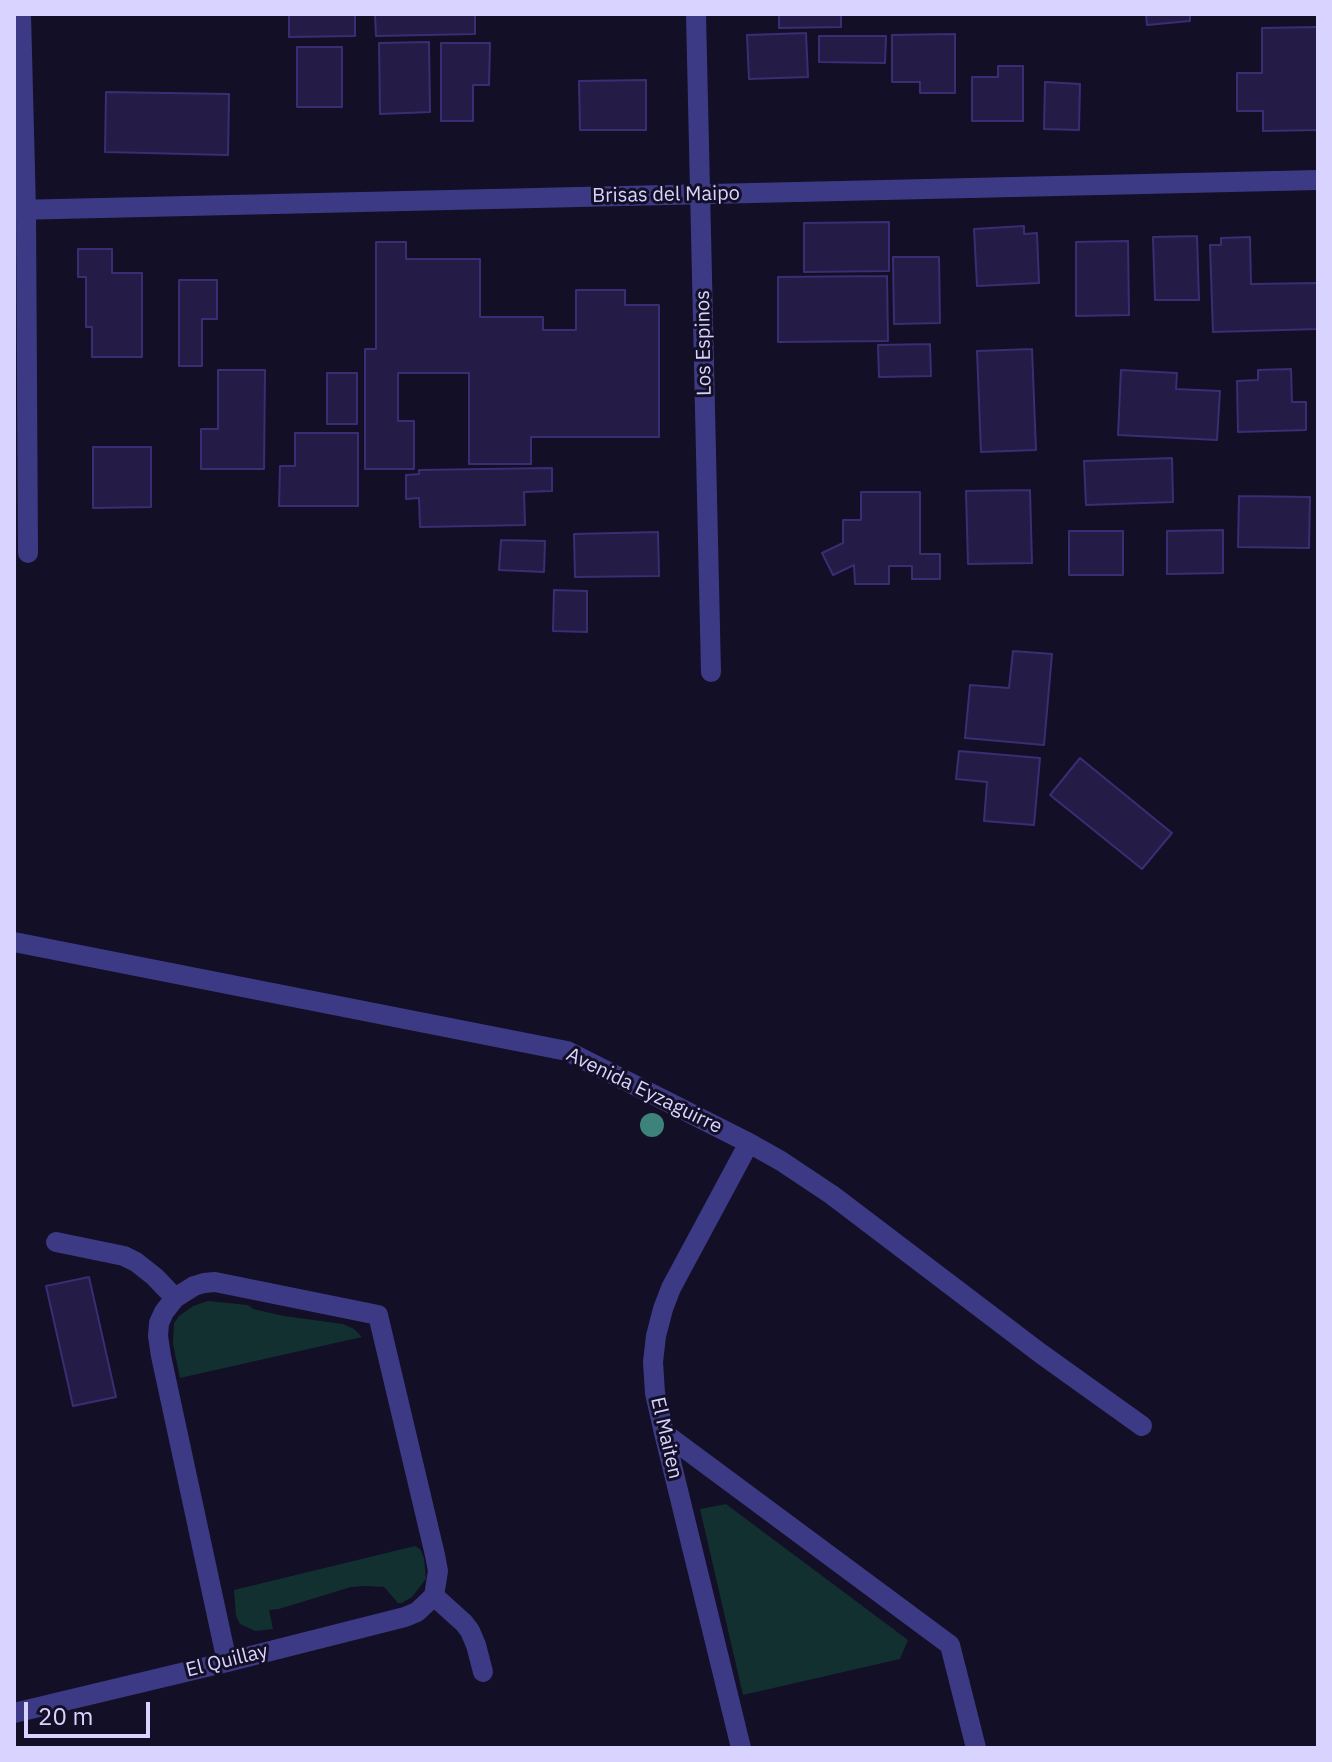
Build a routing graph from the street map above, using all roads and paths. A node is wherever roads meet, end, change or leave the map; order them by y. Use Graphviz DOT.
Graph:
graph roads {
  1 [pos="21,14"];
  2 [pos="696,14"];
  3 [pos="1318,180"];
  4 [pos="700,194"];
  5 [pos="20,210"];
  6 [pos="28,553"];
  7 [pos="711,672"];
  8 [pos="14,942"];
  9 [pos="749,1143"];
  10 [pos="56,1242"];
  11 [pos="175,1298"];
  12 [pos="1142,1426"];
  13 [pos="664,1433"];
  14 [pos="434,1596"];
  15 [pos="227,1662"];
  16 [pos="483,1672"];
  17 [pos="14,1713"];
  18 [pos="741,1748"];
  19 [pos="976,1748"];
  1 -- 5 [label="street"];
  2 -- 4 [label="street, Los Espinos"];
  3 -- 4 [label="street, Brisas del Maipo"];
  4 -- 5 [label="street, Brisas del Maipo"];
  4 -- 7 [label="street, Los Espinos"];
  5 -- 6 [label="street"];
  8 -- 9 [label="street, Avenida Eyzaguirre"];
  9 -- 12 [label="street, Avenida Eyzaguirre"];
  9 -- 13 [label="street, El Maiten"];
  10 -- 11 [label="street"];
  11 -- 14 [label="street"];
  11 -- 15 [label="street"];
  13 -- 18 [label="street, El Maiten"];
  13 -- 19 [label="street"];
  14 -- 15 [label="street, El Quillay"];
  14 -- 16 [label="street"];
  15 -- 17 [label="street, El Quillay"];
}
